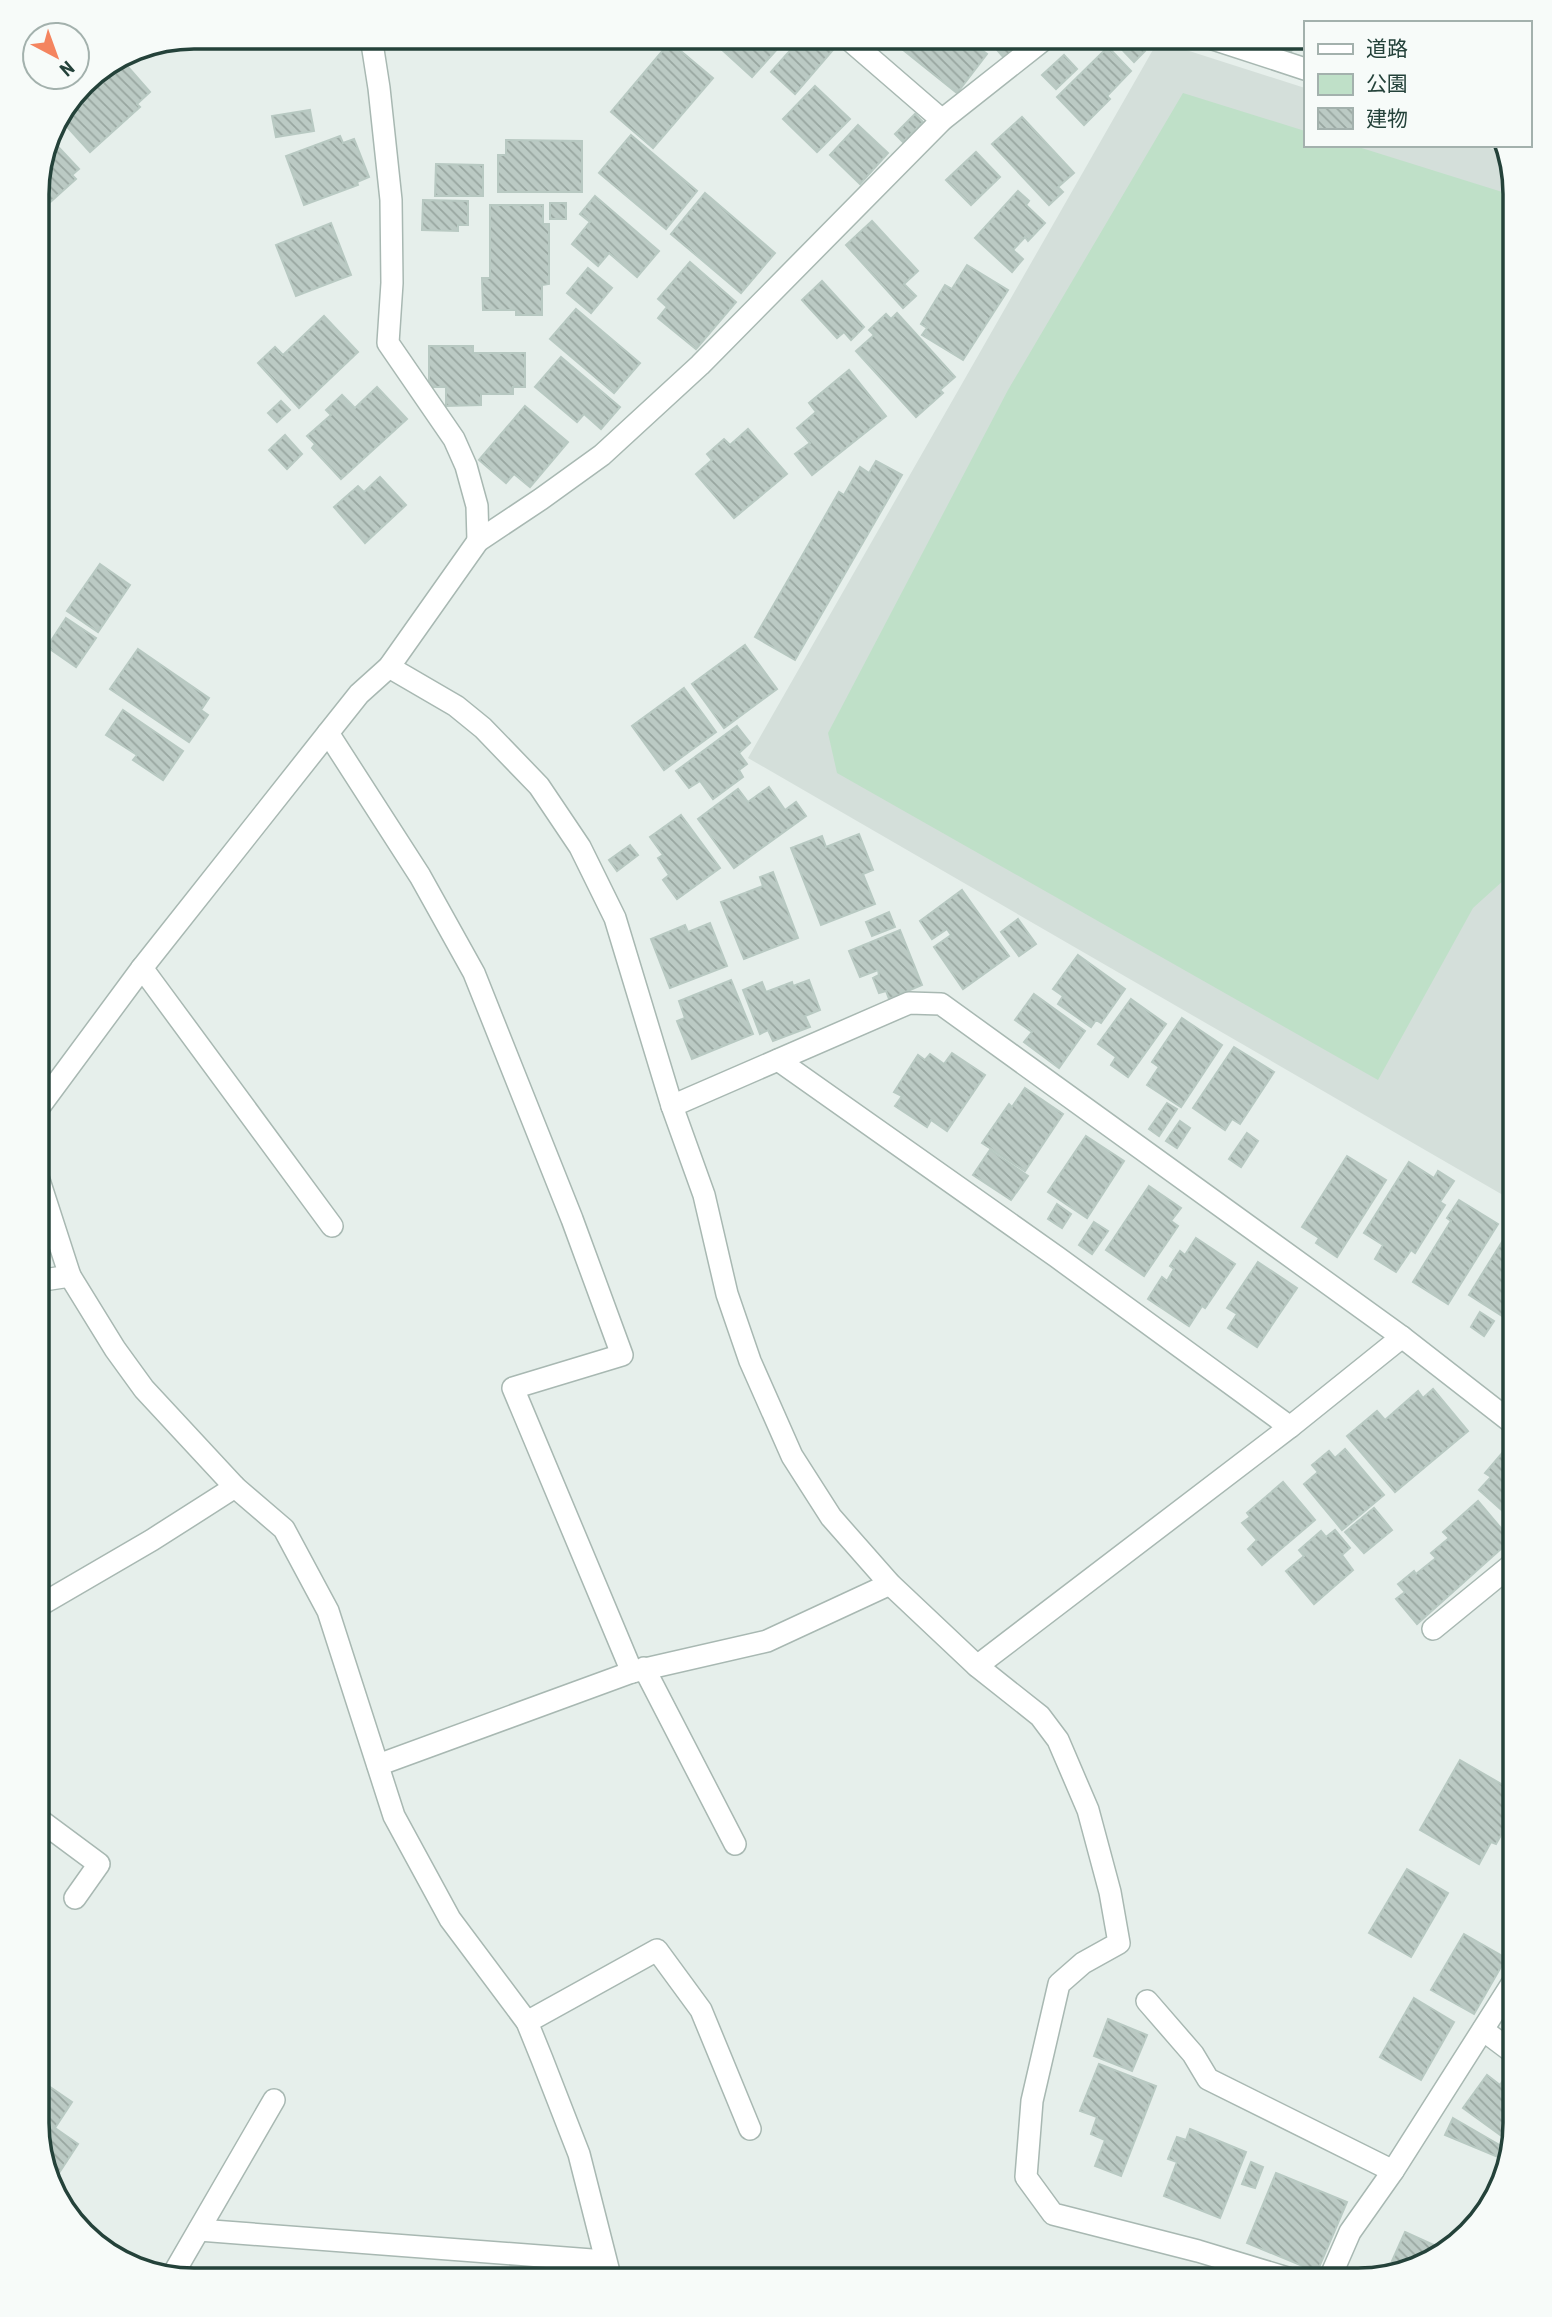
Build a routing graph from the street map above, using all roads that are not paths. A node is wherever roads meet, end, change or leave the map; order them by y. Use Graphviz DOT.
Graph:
graph roads {
  1 [pos="372,49"];
  2 [pos="860,49"];
  3 [pos="1032,49"];
  4 [pos="1244,49"];
  5 [pos="1304,69"];
  6 [pos="942,120"];
  7 [pos="478,541"];
  8 [pos="389,667"];
  9 [pos="328,733"];
  10 [pos="142,968"];
  11 [pos="778,1059"];
  12 [pos="49,1094"];
  13 [pos="673,1106"];
  14 [pos="49,1212"];
  15 [pos="331,1226"];
  16 [pos="69,1276"];
  17 [pos="49,1279"];
  18 [pos="1402,1337"];
  19 [pos="1503,1416"];
  20 [pos="1290,1427"];
  21 [pos="235,1487"];
  22 [pos="1503,1572"];
  23 [pos="890,1584"];
  24 [pos="49,1600"];
  25 [pos="1433,1629"];
  26 [pos="977,1666"];
  27 [pos="638,1670"];
  28 [pos="378,1765"];
  29 [pos="49,1827"];
  30 [pos="735,1844"];
  31 [pos="75,1898"];
  32 [pos="1503,1998"];
  33 [pos="1147,2001"];
  34 [pos="527,2022"];
  35 [pos="1483,2030"];
  36 [pos="1503,2045"];
  37 [pos="274,2100"];
  38 [pos="750,2129"];
  39 [pos="1393,2171"];
  40 [pos="199,2230"];
  41 [pos="177,2267"];
  42 [pos="578,2268"];
  43 [pos="607,2268"];
  44 [pos="1254,2268"];
  45 [pos="1334,2268"];
  1 -- 7 [label="street"];
  2 -- 6 [label="street"];
  3 -- 6 [label="street"];
  4 -- 5 [label="street"];
  6 -- 7 [label="street"];
  7 -- 8 [label="street"];
  8 -- 9 [label="street"];
  8 -- 13 [label="street"];
  9 -- 10 [label="street"];
  9 -- 27 [label="street"];
  10 -- 12 [label="street"];
  10 -- 15 [label="street"];
  11 -- 13 [label="street"];
  11 -- 18 [label="street"];
  11 -- 20 [label="street"];
  13 -- 23 [label="street"];
  14 -- 16 [label="street"];
  16 -- 17 [label="street"];
  16 -- 21 [label="street"];
  18 -- 19 [label="street"];
  18 -- 20 [label="street"];
  20 -- 26 [label="street"];
  21 -- 24 [label="street"];
  21 -- 28 [label="street"];
  22 -- 25 [label="street"];
  23 -- 26 [label="street"];
  23 -- 27 [label="street"];
  26 -- 44 [label="street"];
  27 -- 28 [label="street"];
  27 -- 30 [label="street"];
  28 -- 34 [label="street"];
  29 -- 31 [label="street"];
  32 -- 35 [label="street"];
  33 -- 39 [label="street"];
  34 -- 38 [label="street"];
  34 -- 43 [label="street"];
  35 -- 36 [label="street"];
  35 -- 39 [label="street"];
  37 -- 40 [label="street"];
  39 -- 45 [label="street"];
  40 -- 41 [label="street"];
  40 -- 42 [label="street"];
}
